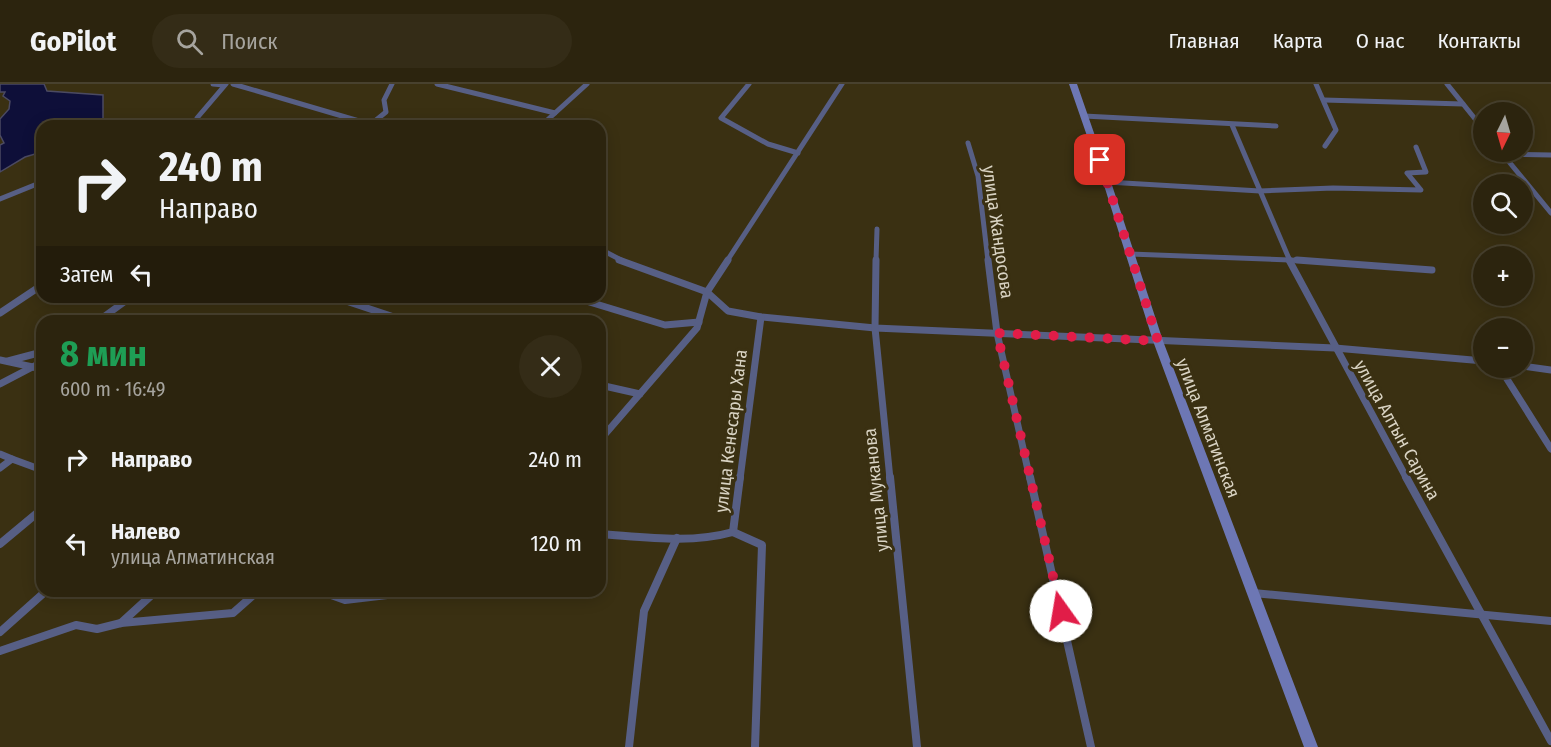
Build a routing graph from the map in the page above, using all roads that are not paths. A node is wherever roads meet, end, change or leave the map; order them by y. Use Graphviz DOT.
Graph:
graph roads {
  1 [pos="213,84"];
  2 [pos="233,84"];
  3 [pos="392,84"];
  4 [pos="437,84"];
  5 [pos="587,84"];
  6 [pos="749,84"];
  7 [pos="842,84"];
  8 [pos="1073,84"];
  9 [pos="1316,84"];
  10 [pos="1447,84"];
  11 [pos="225,85"];
  12 [pos="1324,100"];
  13 [pos="1463,104"];
  14 [pos="555,113"];
  15 [pos="1084,116"];
  16 [pos="1473,116"];
  17 [pos="197,120"];
  18 [pos="352,120"];
  19 [pos="377,120"];
  20 [pos="547,120"];
  21 [pos="1232,124"];
  22 [pos="1276,126"];
  23 [pos="968,143"];
  24 [pos="1325,146"];
  25 [pos="1416,147"];
  26 [pos="798,153"];
  27 [pos="1533,154"];
  28 [pos="1551,155"];
  29 [pos="1510,162"];
  30 [pos="1107,182"];
  31 [pos="36,184"];
  32 [pos="1260,191"];
  33 [pos="0,199"];
  34 [pos="1551,213"];
  35 [pos="877,229"];
  36 [pos="606,252"];
  37 [pos="1130,254"];
  38 [pos="1289,259"];
  39 [pos="1432,270"];
  40 [pos="36,289"];
  41 [pos="707,292"];
  42 [pos="123,303"];
  43 [pos="352,303"];
  44 [pos="593,303"];
  45 [pos="0,313"];
  46 [pos="106,315"];
  47 [pos="388,315"];
  48 [pos="761,317"];
  49 [pos="699,322"];
  50 [pos="875,328"];
  51 [pos="997,333"];
  52 [pos="1158,341"];
  53 [pos="1335,348"];
  54 [pos="36,353"];
  55 [pos="1473,360"];
  56 [pos="3,361"];
  57 [pos="36,368"];
  58 [pos="1533,368"];
  59 [pos="36,369"];
  60 [pos="1551,370"];
  61 [pos="1506,378"];
  62 [pos="0,384"];
  63 [pos="606,386"];
  64 [pos="640,394"];
  65 [pos="606,433"];
  66 [pos="1551,449"];
  67 [pos="0,454"];
  68 [pos="12,459"];
  69 [pos="0,468"];
  70 [pos="36,468"];
  71 [pos="36,514"];
  72 [pos="733,532"];
  73 [pos="606,534"];
  74 [pos="677,538"];
  75 [pos="0,544"];
  76 [pos="1253,593"];
  77 [pos="39,597"];
  78 [pos="149,597"];
  79 [pos="251,597"];
  80 [pos="337,597"];
  81 [pos="370,597"];
  82 [pos="1480,615"];
  83 [pos="1551,621"];
  84 [pos="121,623"];
  85 [pos="0,632"];
  86 [pos="0,651"];
  87 [pos="1551,741"];
  88 [pos="629,747"];
  89 [pos="755,747"];
  90 [pos="917,747"];
  91 [pos="1091,747"];
  92 [pos="1311,747"];
  1 -- 11 [label="street"];
  2 -- 18 [label="street"];
  3 -- 19 [label="street"];
  4 -- 14 [label="street"];
  5 -- 14 [label="street"];
  6 -- 26 [label="street"];
  7 -- 26 [label="street"];
  8 -- 15 [label="street, улица Алматинская"];
  9 -- 12 [label="street"];
  10 -- 13 [label="street"];
  11 -- 17 [label="street"];
  12 -- 13 [label="street"];
  12 -- 24 [label="street"];
  13 -- 16 [label="street"];
  14 -- 20 [label="street"];
  15 -- 21 [label="street"];
  15 -- 30 [label="street, улица Алматинская"];
  21 -- 22 [label="street"];
  21 -- 32 [label="street, улица Алтын Сарина"];
  23 -- 51 [label="street, улица Жандосова"];
  25 -- 32 [label="street"];
  26 -- 41 [label="street"];
  27 -- 28 [label="street"];
  29 -- 34 [label="street"];
  30 -- 32 [label="street"];
  30 -- 37 [label="street, улица Алматинская"];
  31 -- 33 [label="street"];
  32 -- 38 [label="street, улица Алтын Сарина"];
  35 -- 50 [label="street, улица Муканова"];
  36 -- 41 [label="street"];
  37 -- 38 [label="street"];
  37 -- 52 [label="street, улица Алматинская"];
  38 -- 39 [label="street"];
  38 -- 53 [label="street, улица Алтын Сарина"];
  40 -- 45 [label="street"];
  41 -- 48 [label="street"];
  41 -- 49 [label="street"];
  42 -- 46 [label="street"];
  43 -- 47 [label="street"];
  44 -- 49 [label="street"];
  48 -- 50 [label="street"];
  48 -- 72 [label="street, улица Кенесары Хана"];
  49 -- 64 [label="street"];
  50 -- 51 [label="street"];
  50 -- 90 [label="street, улица Муканова"];
  51 -- 52 [label="street"];
  51 -- 91 [label="street, улица Жандосова"];
  52 -- 53 [label="street"];
  52 -- 76 [label="street, улица Алматинская"];
  53 -- 55 [label="street"];
  53 -- 82 [label="street, улица Алтын Сарина"];
  54 -- 56 [label="street"];
  56 -- 57 [label="street"];
  58 -- 60 [label="street"];
  59 -- 62 [label="street"];
  61 -- 66 [label="street"];
  63 -- 64 [label="street"];
  64 -- 65 [label="street"];
  67 -- 68 [label="street"];
  68 -- 69 [label="street"];
  68 -- 70 [label="street"];
  71 -- 75 [label="street"];
  72 -- 74 [label="street"];
  72 -- 89 [label="street, улица Кенесары Хана"];
  73 -- 74 [label="street"];
  74 -- 88 [label="street"];
  76 -- 82 [label="street"];
  76 -- 92 [label="street, улица Алматинская"];
  77 -- 85 [label="street"];
  78 -- 84 [label="street"];
  79 -- 84 [label="street"];
  80 -- 81 [label="street"];
  82 -- 83 [label="street"];
  82 -- 87 [label="street, улица Алтын Сарина"];
  84 -- 86 [label="street"];
}
